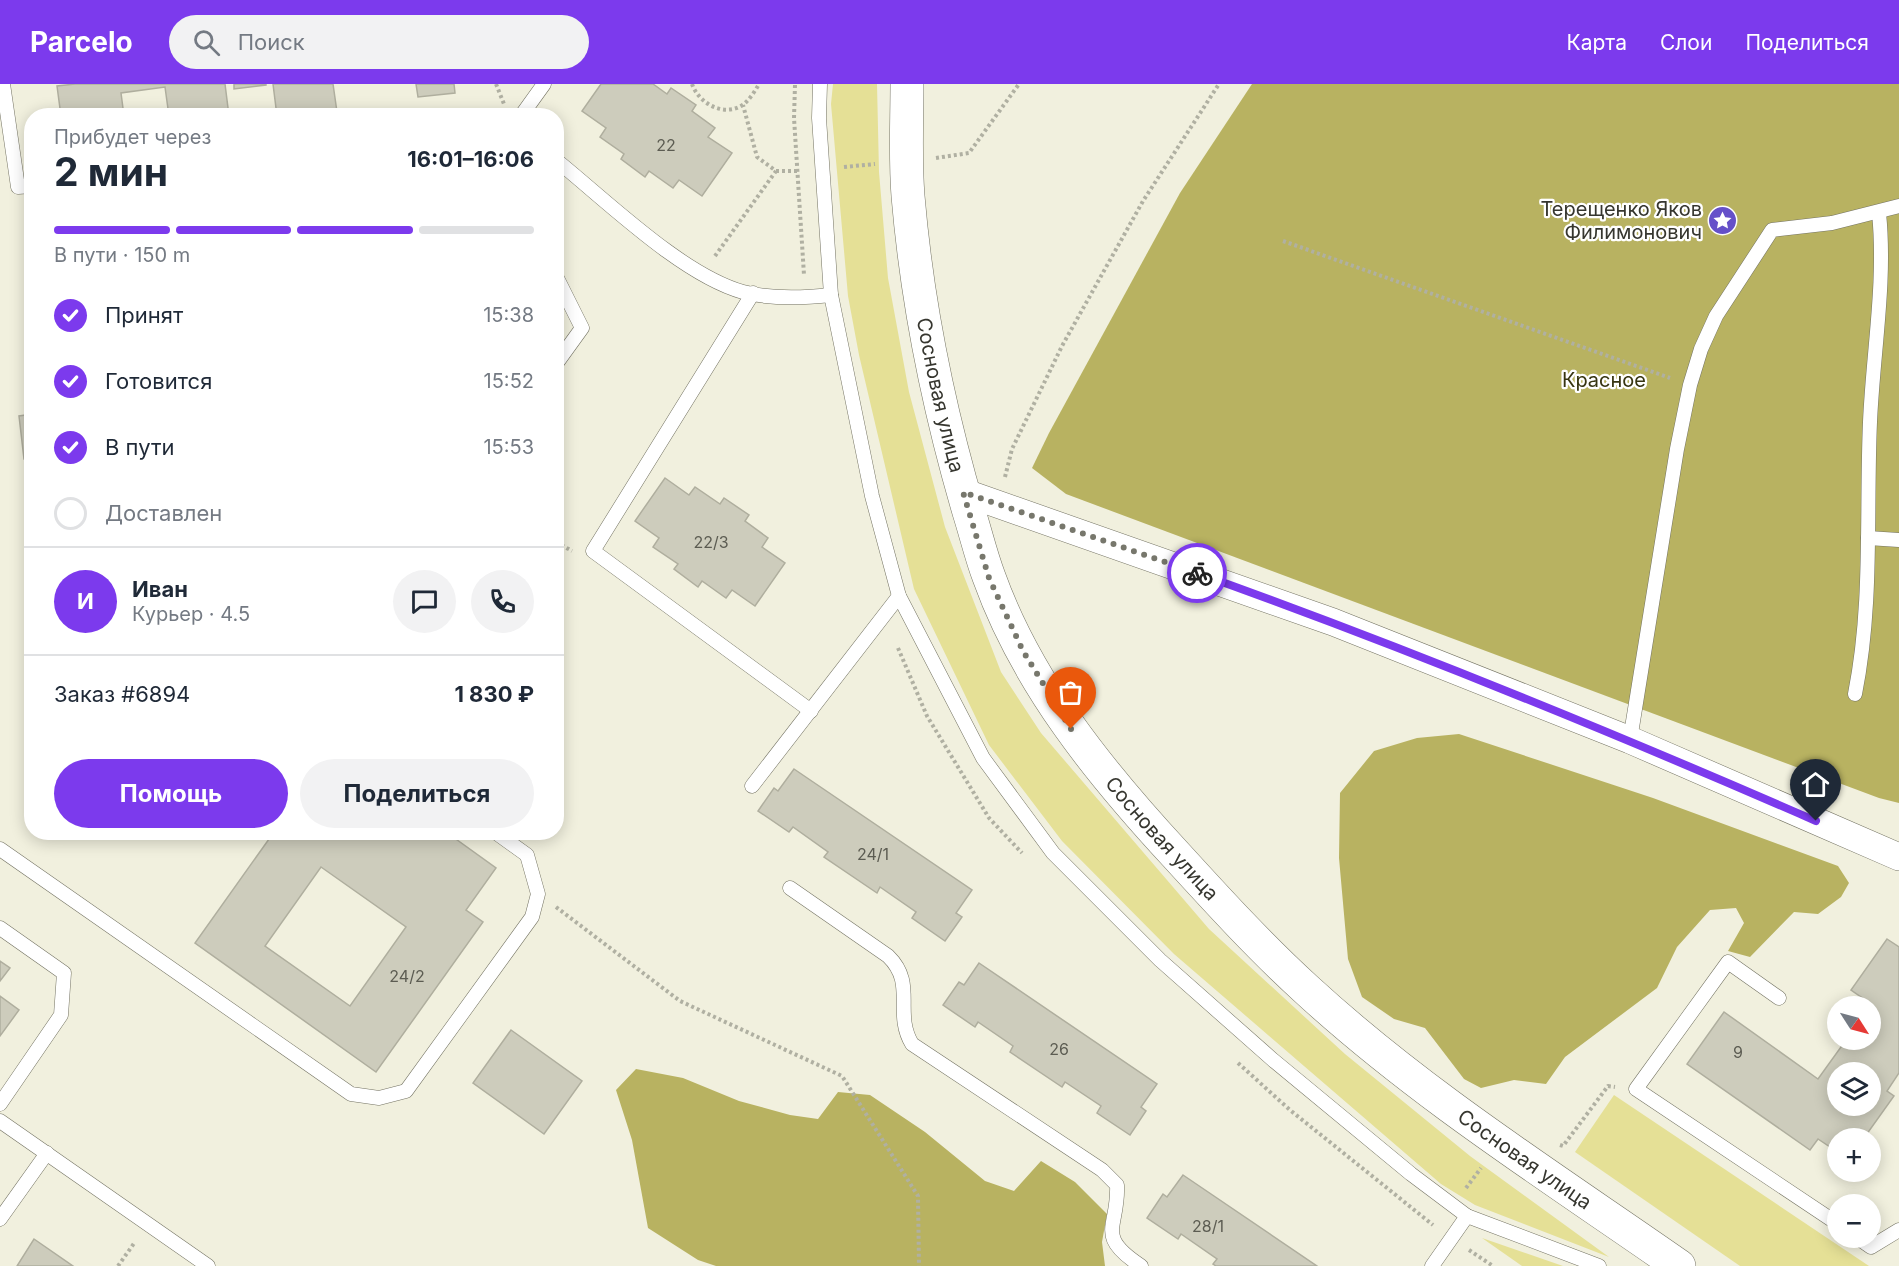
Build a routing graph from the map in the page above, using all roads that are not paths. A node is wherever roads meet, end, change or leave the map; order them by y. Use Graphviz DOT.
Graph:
graph roads {
  1 [pos="3,84"];
  2 [pos="544,84"];
  3 [pos="820,84"];
  4 [pos="907,84"];
  5 [pos="527,108"];
  6 [pos="564,166"];
  7 [pos="24,187"];
  8 [pos="1899,206"];
  9 [pos="1879,213"];
  10 [pos="564,292"];
  11 [pos="753,293"];
  12 [pos="831,295"];
  13 [pos="564,353"];
  14 [pos="963,492"];
  15 [pos="1868,537"];
  16 [pos="1899,540"];
  17 [pos="899,596"];
  18 [pos="1855,694"];
  19 [pos="811,711"];
  20 [pos="1630,740"];
  21 [pos="752,786"];
  22 [pos="506,840"];
  23 [pos="0,849"];
  24 [pos="1899,857"];
  25 [pos="790,888"];
  26 [pos="0,928"];
  27 [pos="1779,998"];
  28 [pos="0,1104"];
  29 [pos="0,1120"];
  30 [pos="47,1153"];
  31 [pos="1467,1216"];
  32 [pos="1827,1217"];
  33 [pos="0,1219"];
  34 [pos="1899,1230"];
  35 [pos="1881,1241"];
  36 [pos="208,1266"];
  37 [pos="1141,1266"];
  38 [pos="1432,1266"];
  39 [pos="1599,1266"];
  40 [pos="1679,1266"];
  1 -- 7 [label="lane"];
  2 -- 5 [label="lane"];
  3 -- 12 [label="lane"];
  4 -- 14 [label="street, Сосновая улица"];
  6 -- 11 [label="lane"];
  8 -- 9 [label="lane"];
  9 -- 15 [label="lane"];
  9 -- 20 [label="lane"];
  10 -- 13 [label="lane"];
  11 -- 12 [label="lane"];
  11 -- 19 [label="lane"];
  12 -- 17 [label="lane"];
  14 -- 20 [label="street"];
  14 -- 40 [label="street, Сосновая улица"];
  15 -- 16 [label="lane"];
  15 -- 18 [label="lane"];
  17 -- 19 [label="lane"];
  17 -- 31 [label="lane"];
  19 -- 21 [label="lane"];
  20 -- 24 [label="street"];
  22 -- 23 [label="lane"];
  25 -- 37 [label="lane"];
  26 -- 28 [label="lane"];
  27 -- 32 [label="lane"];
  29 -- 30 [label="lane"];
  30 -- 33 [label="lane"];
  30 -- 36 [label="lane"];
  31 -- 38 [label="lane"];
  31 -- 39 [label="lane"];
  34 -- 35 [label="lane"];
}
